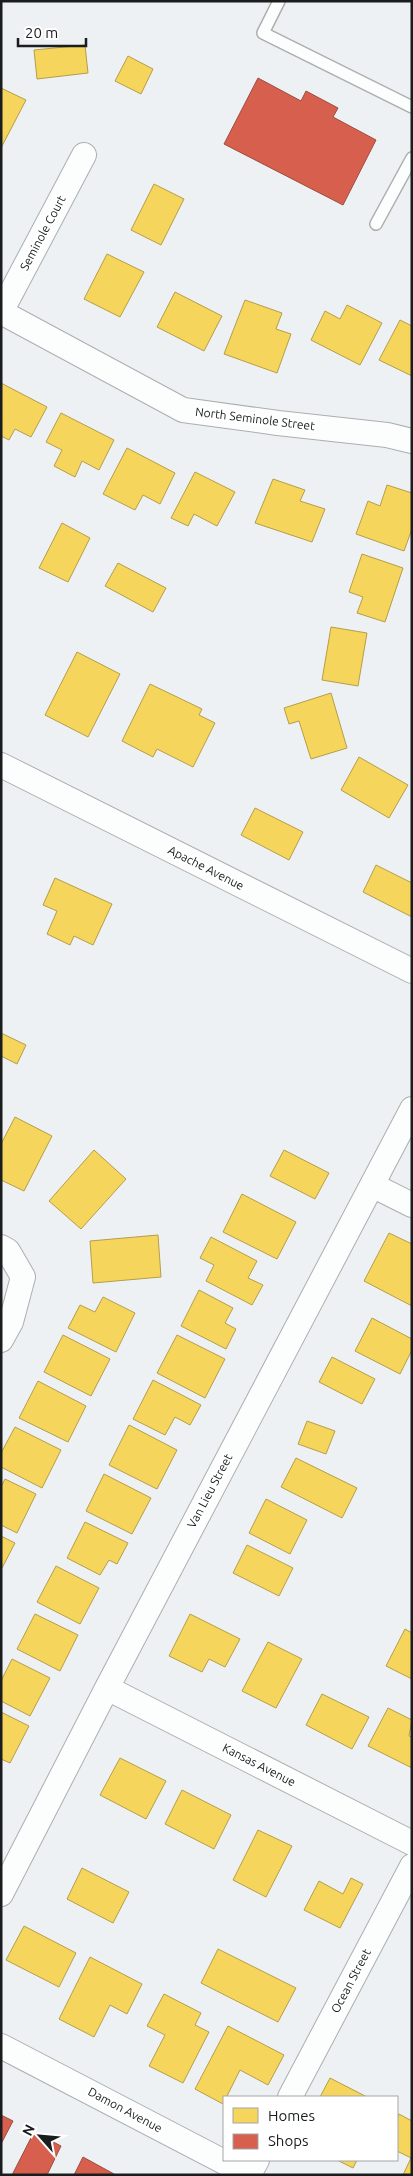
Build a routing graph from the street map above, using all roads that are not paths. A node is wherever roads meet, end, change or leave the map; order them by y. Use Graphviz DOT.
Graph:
graph roads {
  1 [pos="279,1"];
  2 [pos="412,107"];
  3 [pos="84,155"];
  4 [pos="412,158"];
  5 [pos="376,224"];
  6 [pos="1,312"];
  7 [pos="412,441"];
  8 [pos="1,765"];
  9 [pos="412,971"];
  10 [pos="412,1108"];
  11 [pos="372,1185"];
  12 [pos="412,1205"];
  13 [pos="1,1247"];
  14 [pos="1,1340"];
  15 [pos="107,1688"];
  16 [pos="412,1843"];
  17 [pos="412,1866"];
  18 [pos="5,1880"];
  19 [pos="1,2046"];
  20 [pos="291,2096"];
  21 [pos="256,2161"];
  22 [pos="249,2175"];
  1 -- 2 [label="lane"];
  3 -- 6 [label="street, Seminole Court"];
  4 -- 5 [label="lane"];
  6 -- 7 [label="street, North Seminole Street"];
  8 -- 9 [label="street, Apache Avenue"];
  10 -- 11 [label="street, Van Lieu Street"];
  11 -- 12 [label="street"];
  11 -- 15 [label="street, Van Lieu Street"];
  13 -- 14 [label="street"];
  15 -- 16 [label="street, Kansas Avenue"];
  15 -- 18 [label="street, Van Lieu Street"];
  17 -- 20 [label="street, Ocean Street"];
  19 -- 22 [label="street, Damon Avenue"];
  21 -- 22 [label="street"];
}
